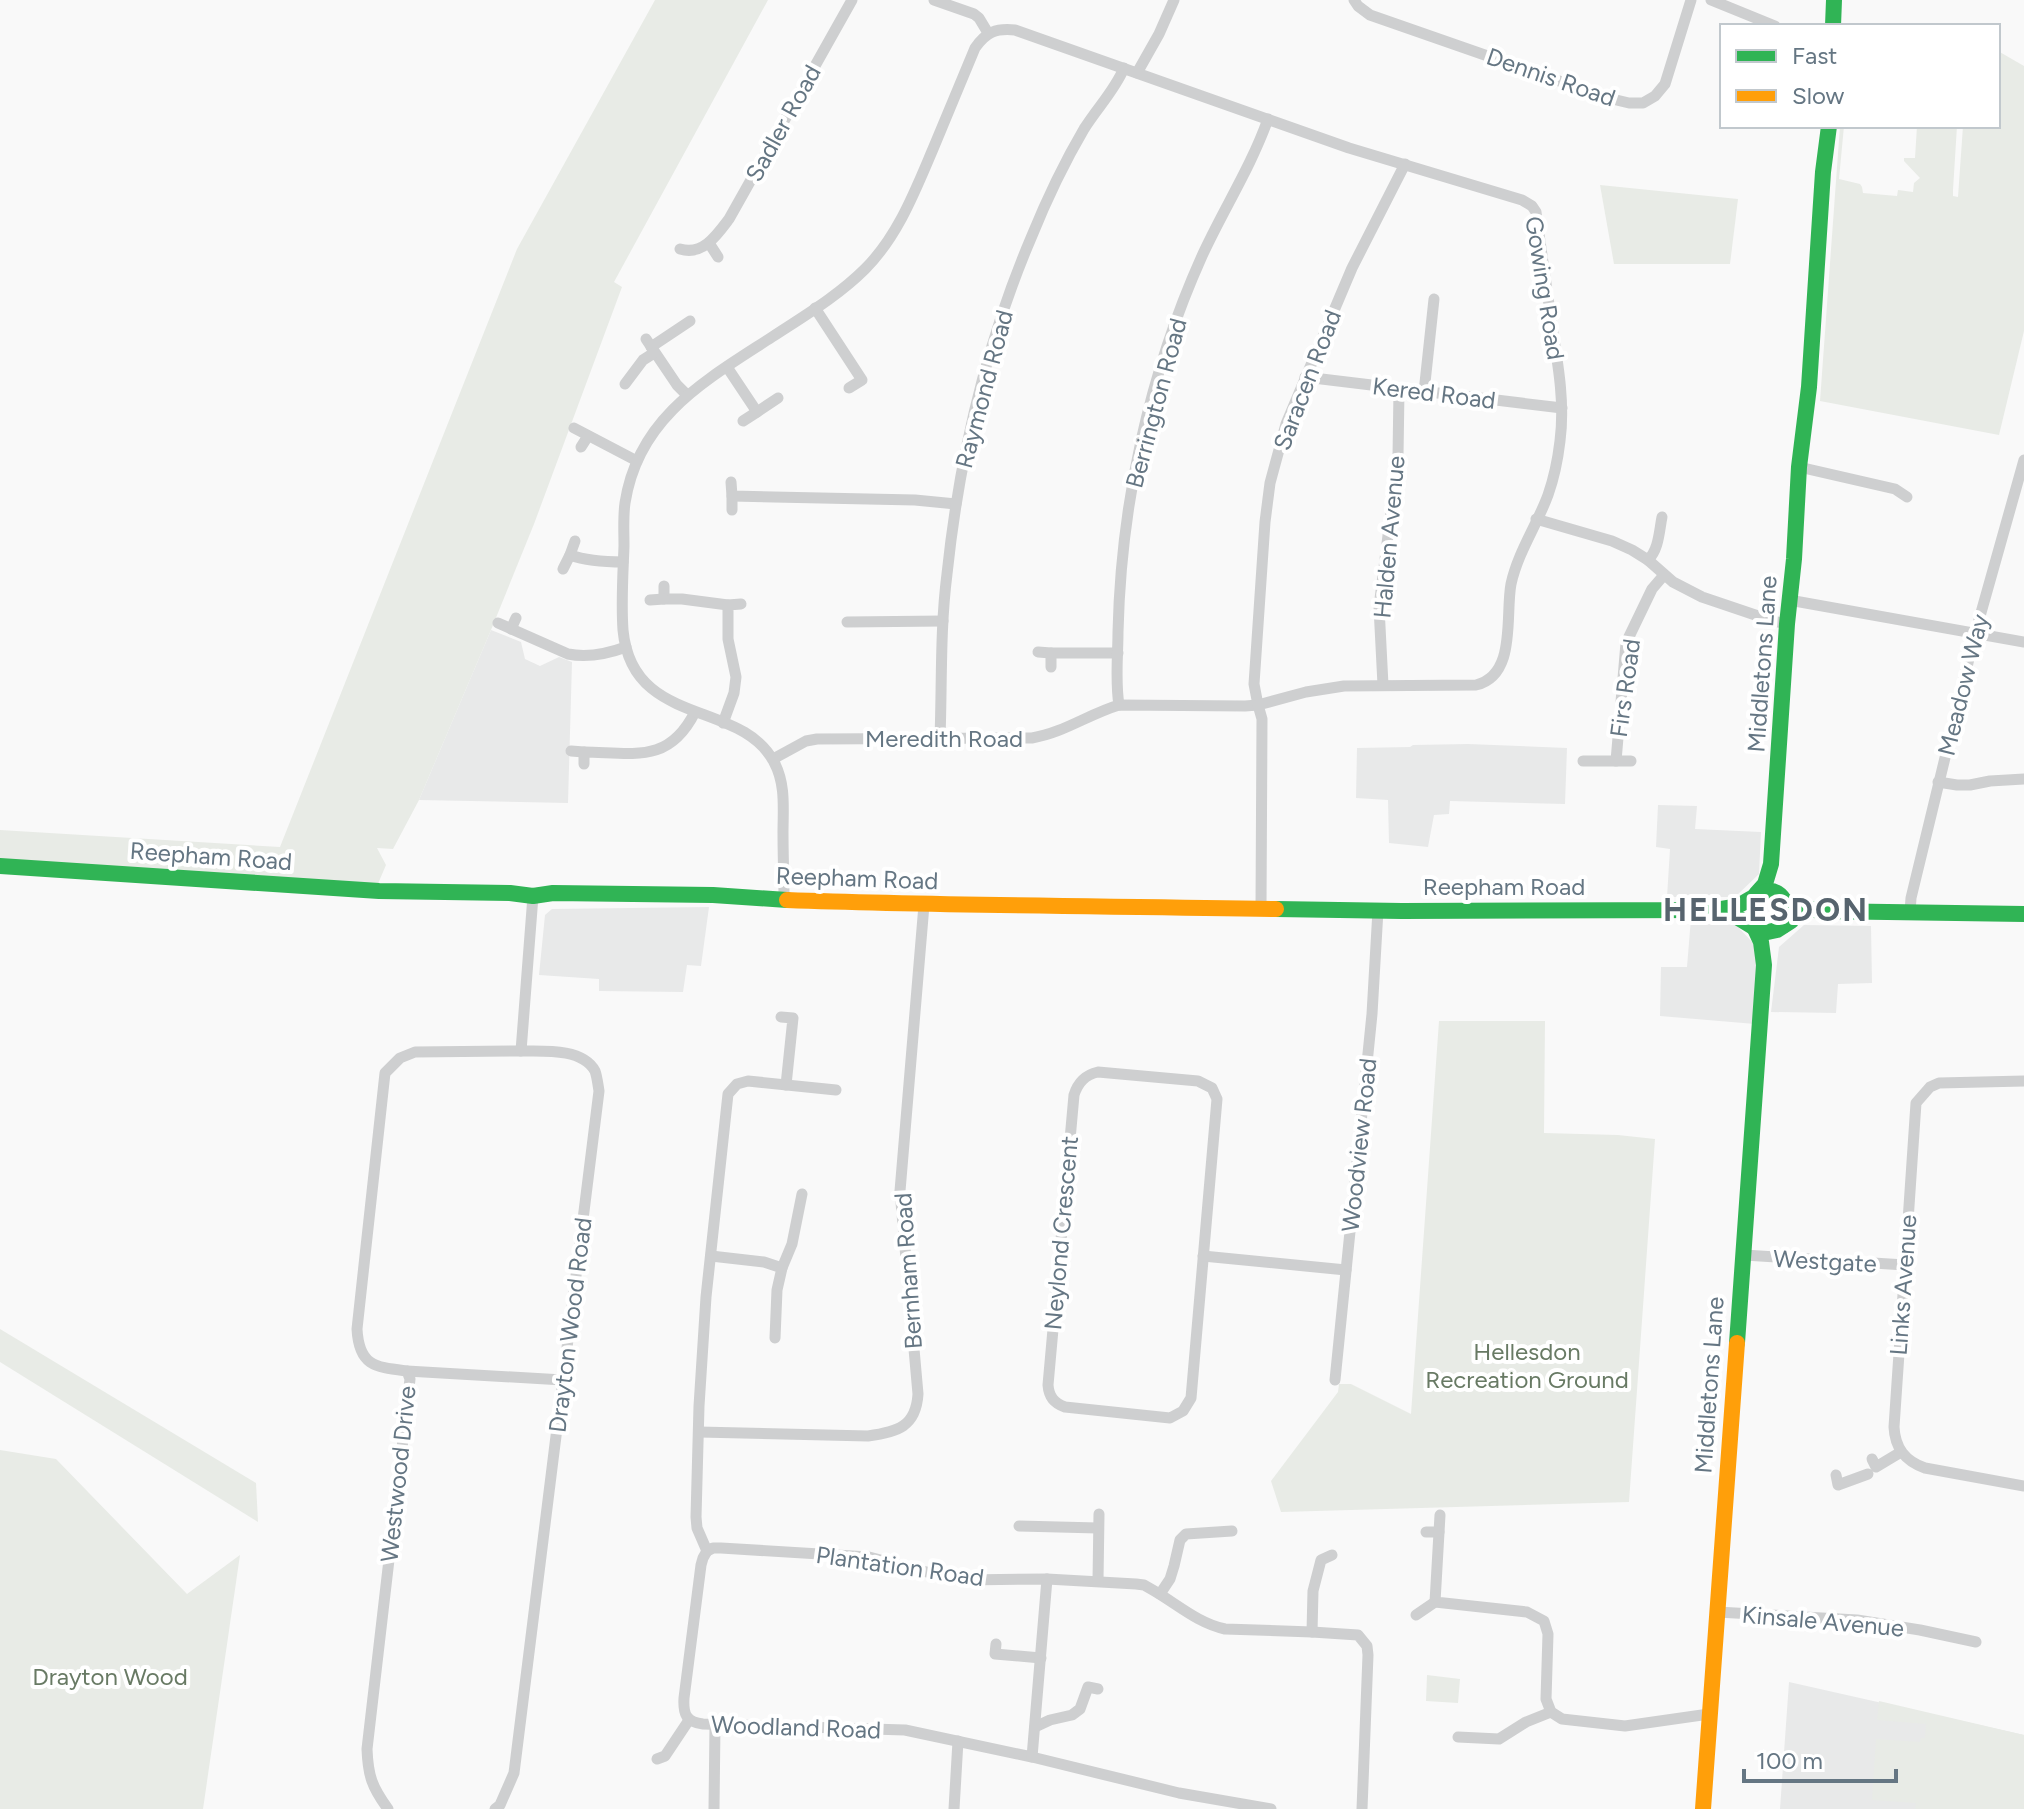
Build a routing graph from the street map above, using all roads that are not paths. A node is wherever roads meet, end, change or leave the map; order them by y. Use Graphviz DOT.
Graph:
graph roads {
  1 [pos="852,0"];
  2 [pos="934,0"];
  3 [pos="1174,0"];
  4 [pos="1354,0"];
  5 [pos="1691,0"];
  6 [pos="1711,0"];
  7 [pos="1834,0"];
  8 [pos="1770,24"];
  9 [pos="1833,24"];
  10 [pos="988,33"];
  11 [pos="1124,68"];
  12 [pos="1137,73"];
  13 [pos="1268,119"];
  14 [pos="1820,128"];
  15 [pos="1829,128"];
  16 [pos="1825,150"];
  17 [pos="1405,164"];
  18 [pos="709,243"];
  19 [pos="680,249"];
  20 [pos="718,257"];
  21 [pos="1434,299"];
  22 [pos="815,308"];
  23 [pos="690,321"];
  24 [pos="650,346"];
  25 [pos="727,367"];
  26 [pos="873,371"];
  27 [pos="1305,377"];
  28 [pos="862,380"];
  29 [pos="625,384"];
  30 [pos="849,388"];
  31 [pos="1399,390"];
  32 [pos="1424,392"];
  33 [pos="687,395"];
  34 [pos="778,398"];
  35 [pos="1562,408"];
  36 [pos="757,412"];
  37 [pos="743,421"];
  38 [pos="574,428"];
  39 [pos="588,436"];
  40 [pos="581,447"];
  41 [pos="2024,460"];
  42 [pos="637,461"];
  43 [pos="1799,467"];
  44 [pos="731,482"];
  45 [pos="732,496"];
  46 [pos="1907,497"];
  47 [pos="956,504"];
  48 [pos="732,510"];
  49 [pos="1662,517"];
  50 [pos="1536,519"];
  51 [pos="575,541"];
  52 [pos="570,555"];
  53 [pos="1648,560"];
  54 [pos="623,562"];
  55 [pos="563,569"];
  56 [pos="1664,575"];
  57 [pos="664,586"];
  58 [pos="664,599"];
  59 [pos="650,600"];
  60 [pos="1789,600"];
  61 [pos="741,604"];
  62 [pos="728,605"];
  63 [pos="943,621"];
  64 [pos="847,622"];
  65 [pos="498,623"];
  66 [pos="1787,624"];
  67 [pos="1975,634"];
  68 [pos="2024,642"];
  69 [pos="626,647"];
  70 [pos="1038,652"];
  71 [pos="1051,653"];
  72 [pos="1118,653"];
  73 [pos="1051,667"];
  74 [pos="1383,685"];
  75 [pos="1119,705"];
  76 [pos="1258,705"];
  77 [pos="695,712"];
  78 [pos="723,723"];
  79 [pos="940,738"];
  80 [pos="580,756"];
  81 [pos="773,759"];
  82 [pos="1583,761"];
  83 [pos="1616,761"];
  84 [pos="1631,761"];
  85 [pos="2024,779"];
  86 [pos="1938,782"];
  87 [pos="1771,864"];
  88 [pos="0,866"];
  89 [pos="533,896"];
  90 [pos="1753,896"];
  91 [pos="1783,899"];
  92 [pos="784,900"];
  93 [pos="924,905"];
  94 [pos="1261,908"];
  95 [pos="1378,910"];
  96 [pos="1713,910"];
  97 [pos="1819,911"];
  98 [pos="1910,912"];
  99 [pos="2024,914"];
  100 [pos="1753,927"];
  101 [pos="1780,928"];
  102 [pos="1764,965"];
  103 [pos="781,1017"];
  104 [pos="521,1051"];
  105 [pos="2024,1081"];
  106 [pos="786,1085"];
  107 [pos="836,1090"];
  108 [pos="802,1194"];
  109 [pos="1744,1255"];
  110 [pos="711,1256"];
  111 [pos="1203,1256"];
  112 [pos="1905,1265"];
  113 [pos="782,1268"];
  114 [pos="1346,1270"];
  115 [pos="775,1338"];
  116 [pos="407,1371"];
  117 [pos="563,1380"];
  118 [pos="1335,1380"];
  119 [pos="699,1432"];
  120 [pos="1901,1452"];
  121 [pos="1837,1486"];
  122 [pos="2024,1486"];
  123 [pos="1099,1514"];
  124 [pos="1440,1515"];
  125 [pos="1019,1526"];
  126 [pos="1098,1528"];
  127 [pos="1232,1531"];
  128 [pos="1426,1532"];
  129 [pos="1439,1532"];
  130 [pos="707,1551"];
  131 [pos="1323,1557"];
  132 [pos="1047,1579"];
  133 [pos="1098,1581"];
  134 [pos="1160,1594"];
  135 [pos="1435,1602"];
  136 [pos="1717,1612"];
  137 [pos="1416,1615"];
  138 [pos="1312,1632"];
  139 [pos="1976,1642"];
  140 [pos="995,1655"];
  141 [pos="1041,1658"];
  142 [pos="1098,1689"];
  143 [pos="1551,1712"];
  144 [pos="1709,1714"];
  145 [pos="689,1720"];
  146 [pos="715,1725"];
  147 [pos="1035,1727"];
  148 [pos="1458,1737"];
  149 [pos="958,1741"];
  150 [pos="1032,1757"];
  151 [pos="657,1759"];
  152 [pos="388,1809"];
  153 [pos="495,1809"];
  154 [pos="714,1809"];
  155 [pos="954,1809"];
  156 [pos="1271,1809"];
  157 [pos="1362,1809"];
  158 [pos="1703,1809"];
  1 -- 18 [label="street, Sadler Road"];
  2 -- 10 [label="street"];
  3 -- 12 [label="street"];
  4 -- 5 [label="street, Dennis Road"];
  6 -- 8 [label="street"];
  7 -- 9 [label="street"];
  10 -- 11 [label="street, Gowing Road"];
  10 -- 22 [label="street"];
  11 -- 12 [label="street, Gowing Road"];
  11 -- 47 [label="street, Raymond Road"];
  12 -- 13 [label="street, Gowing Road"];
  13 -- 17 [label="street, Gowing Road"];
  13 -- 72 [label="street, Berrington Road"];
  14 -- 16 [label="street, Middletons Lane"];
  15 -- 16 [label="street, Middletons Lane"];
  16 -- 43 [label="street, Middletons Lane"];
  17 -- 27 [label="street, Saracen Road"];
  17 -- 35 [label="street, Gowing Road"];
  18 -- 19 [label="street"];
  18 -- 20 [label="street"];
  21 -- 32 [label="street"];
  22 -- 25 [label="street"];
  22 -- 28 [label="street"];
  23 -- 24 [label="street"];
  24 -- 29 [label="street"];
  24 -- 33 [label="street"];
  25 -- 33 [label="street"];
  25 -- 36 [label="street"];
  26 -- 28 [label="street"];
  27 -- 31 [label="street, Kered Road"];
  27 -- 76 [label="street, Saracen Road"];
  28 -- 30 [label="street"];
  31 -- 32 [label="street, Kered Road"];
  31 -- 74 [label="street, Halden Avenue"];
  32 -- 35 [label="street, Kered Road"];
  33 -- 42 [label="street"];
  34 -- 36 [label="street"];
  35 -- 50 [label="street, Gowing Road"];
  36 -- 37 [label="street"];
  38 -- 39 [label="street"];
  39 -- 40 [label="street"];
  39 -- 42 [label="street"];
  41 -- 67 [label="street, Meadow Way"];
  42 -- 54 [label="street"];
  43 -- 46 [label="street"];
  43 -- 60 [label="street, Middletons Lane"];
  44 -- 45 [label="street"];
  45 -- 47 [label="street"];
  45 -- 48 [label="street"];
  47 -- 63 [label="street, Raymond Road"];
  49 -- 53 [label="street"];
  50 -- 53 [label="street"];
  50 -- 74 [label="street, Gowing Road"];
  51 -- 52 [label="street"];
  52 -- 54 [label="street"];
  52 -- 55 [label="street"];
  53 -- 56 [label="street"];
  54 -- 69 [label="street"];
  56 -- 66 [label="street"];
  56 -- 83 [label="street, Firs Road"];
  57 -- 58 [label="street"];
  58 -- 59 [label="street"];
  58 -- 62 [label="street"];
  60 -- 66 [label="street, Middletons Lane"];
  60 -- 67 [label="street"];
  61 -- 62 [label="street"];
  62 -- 78 [label="street"];
  63 -- 64 [label="street"];
  63 -- 79 [label="street, Raymond Road"];
  65 -- 69 [label="street"];
  66 -- 87 [label="street, Middletons Lane"];
  67 -- 68 [label="street"];
  67 -- 86 [label="street, Meadow Way"];
  69 -- 77 [label="street"];
  70 -- 71 [label="street"];
  71 -- 72 [label="street"];
  71 -- 73 [label="street"];
  72 -- 75 [label="street, Berrington Road"];
  74 -- 76 [label="street, Gowing Road"];
  75 -- 76 [label="street, Meredith Road"];
  75 -- 79 [label="street, Meredith Road"];
  76 -- 94 [label="street"];
  77 -- 78 [label="street"];
  77 -- 80 [label="street"];
  78 -- 81 [label="street"];
  79 -- 81 [label="street, Meredith Road"];
  81 -- 92 [label="street"];
  82 -- 83 [label="street, Firs Road"];
  83 -- 84 [label="street, Firs Road"];
  85 -- 86 [label="street"];
  86 -- 98 [label="street, Meadow Way"];
  87 -- 90 [label="street, Middletons Lane"];
  87 -- 91 [label="street, Middletons Lane"];
  88 -- 89 [label="street, Reepham Road"];
  89 -- 92 [label="street, Reepham Road"];
  89 -- 104 [label="street"];
  90 -- 91 [label="street, Reepham Road"];
  90 -- 96 [label="street, Reepham Road"];
  90 -- 100 [label="street"];
  91 -- 97 [label="street, Reepham Road"];
  91 -- 101 [label="street"];
  92 -- 93 [label="street, Reepham Road"];
  93 -- 94 [label="street, Reepham Road"];
  93 -- 119 [label="street, Bernham Road"];
  94 -- 95 [label="street, Reepham Road"];
  95 -- 96 [label="street, Reepham Road"];
  95 -- 114 [label="street, Woodview Road"];
  96 -- 100 [label="street, Reepham Road"];
  97 -- 98 [label="street, Reepham Road"];
  97 -- 101 [label="street, Reepham Road"];
  98 -- 99 [label="street, Reepham Road"];
  100 -- 101 [label="street, Reepham Road"];
  100 -- 102 [label="street, Middletons Lane"];
  101 -- 102 [label="street, Middletons Lane"];
  102 -- 109 [label="street, Middletons Lane"];
  103 -- 106 [label="street"];
  104 -- 116 [label="street, Westwood Drive"];
  104 -- 117 [label="street, Drayton Wood Road"];
  105 -- 112 [label="street, Links Avenue"];
  106 -- 107 [label="street, Woodland Road"];
  106 -- 110 [label="street, Woodland Road"];
  108 -- 113 [label="street"];
  109 -- 112 [label="street, Westgate"];
  109 -- 136 [label="street, Middletons Lane"];
  110 -- 113 [label="street"];
  110 -- 119 [label="street, Woodland Road"];
  111 -- 111 [label="street, Neylond Crescent"];
  111 -- 114 [label="street"];
  112 -- 120 [label="street, Links Avenue"];
  113 -- 115 [label="street"];
  114 -- 118 [label="street, Woodview Road"];
  116 -- 117 [label="street"];
  116 -- 152 [label="street, Westwood Drive"];
  117 -- 153 [label="street, Drayton Wood Road"];
  119 -- 130 [label="street, Woodland Road"];
  120 -- 121 [label="street"];
  120 -- 122 [label="street"];
  123 -- 126 [label="street"];
  124 -- 129 [label="street"];
  125 -- 126 [label="street"];
  126 -- 133 [label="street"];
  127 -- 134 [label="street"];
  128 -- 129 [label="street"];
  129 -- 135 [label="street"];
  130 -- 132 [label="street, Plantation Road"];
  130 -- 145 [label="street, Woodland Road"];
  131 -- 138 [label="street"];
  132 -- 133 [label="street, Plantation Road"];
  132 -- 141 [label="street"];
  133 -- 134 [label="street, Plantation Road"];
  134 -- 138 [label="street, Plantation Road"];
  135 -- 137 [label="street"];
  135 -- 143 [label="street"];
  136 -- 139 [label="street, Kinsale Avenue"];
  136 -- 144 [label="street, Middletons Lane"];
  138 -- 157 [label="street, Plantation Road"];
  140 -- 141 [label="street"];
  141 -- 147 [label="street"];
  142 -- 147 [label="street"];
  143 -- 144 [label="street"];
  143 -- 148 [label="street"];
  144 -- 158 [label="street, Middletons Lane"];
  145 -- 146 [label="street, Woodland Road"];
  145 -- 151 [label="street"];
  146 -- 149 [label="street, Woodland Road"];
  146 -- 154 [label="street"];
  147 -- 150 [label="street"];
  149 -- 150 [label="street, Woodland Road"];
  149 -- 155 [label="street"];
  150 -- 156 [label="street, Woodland Road"];
}
